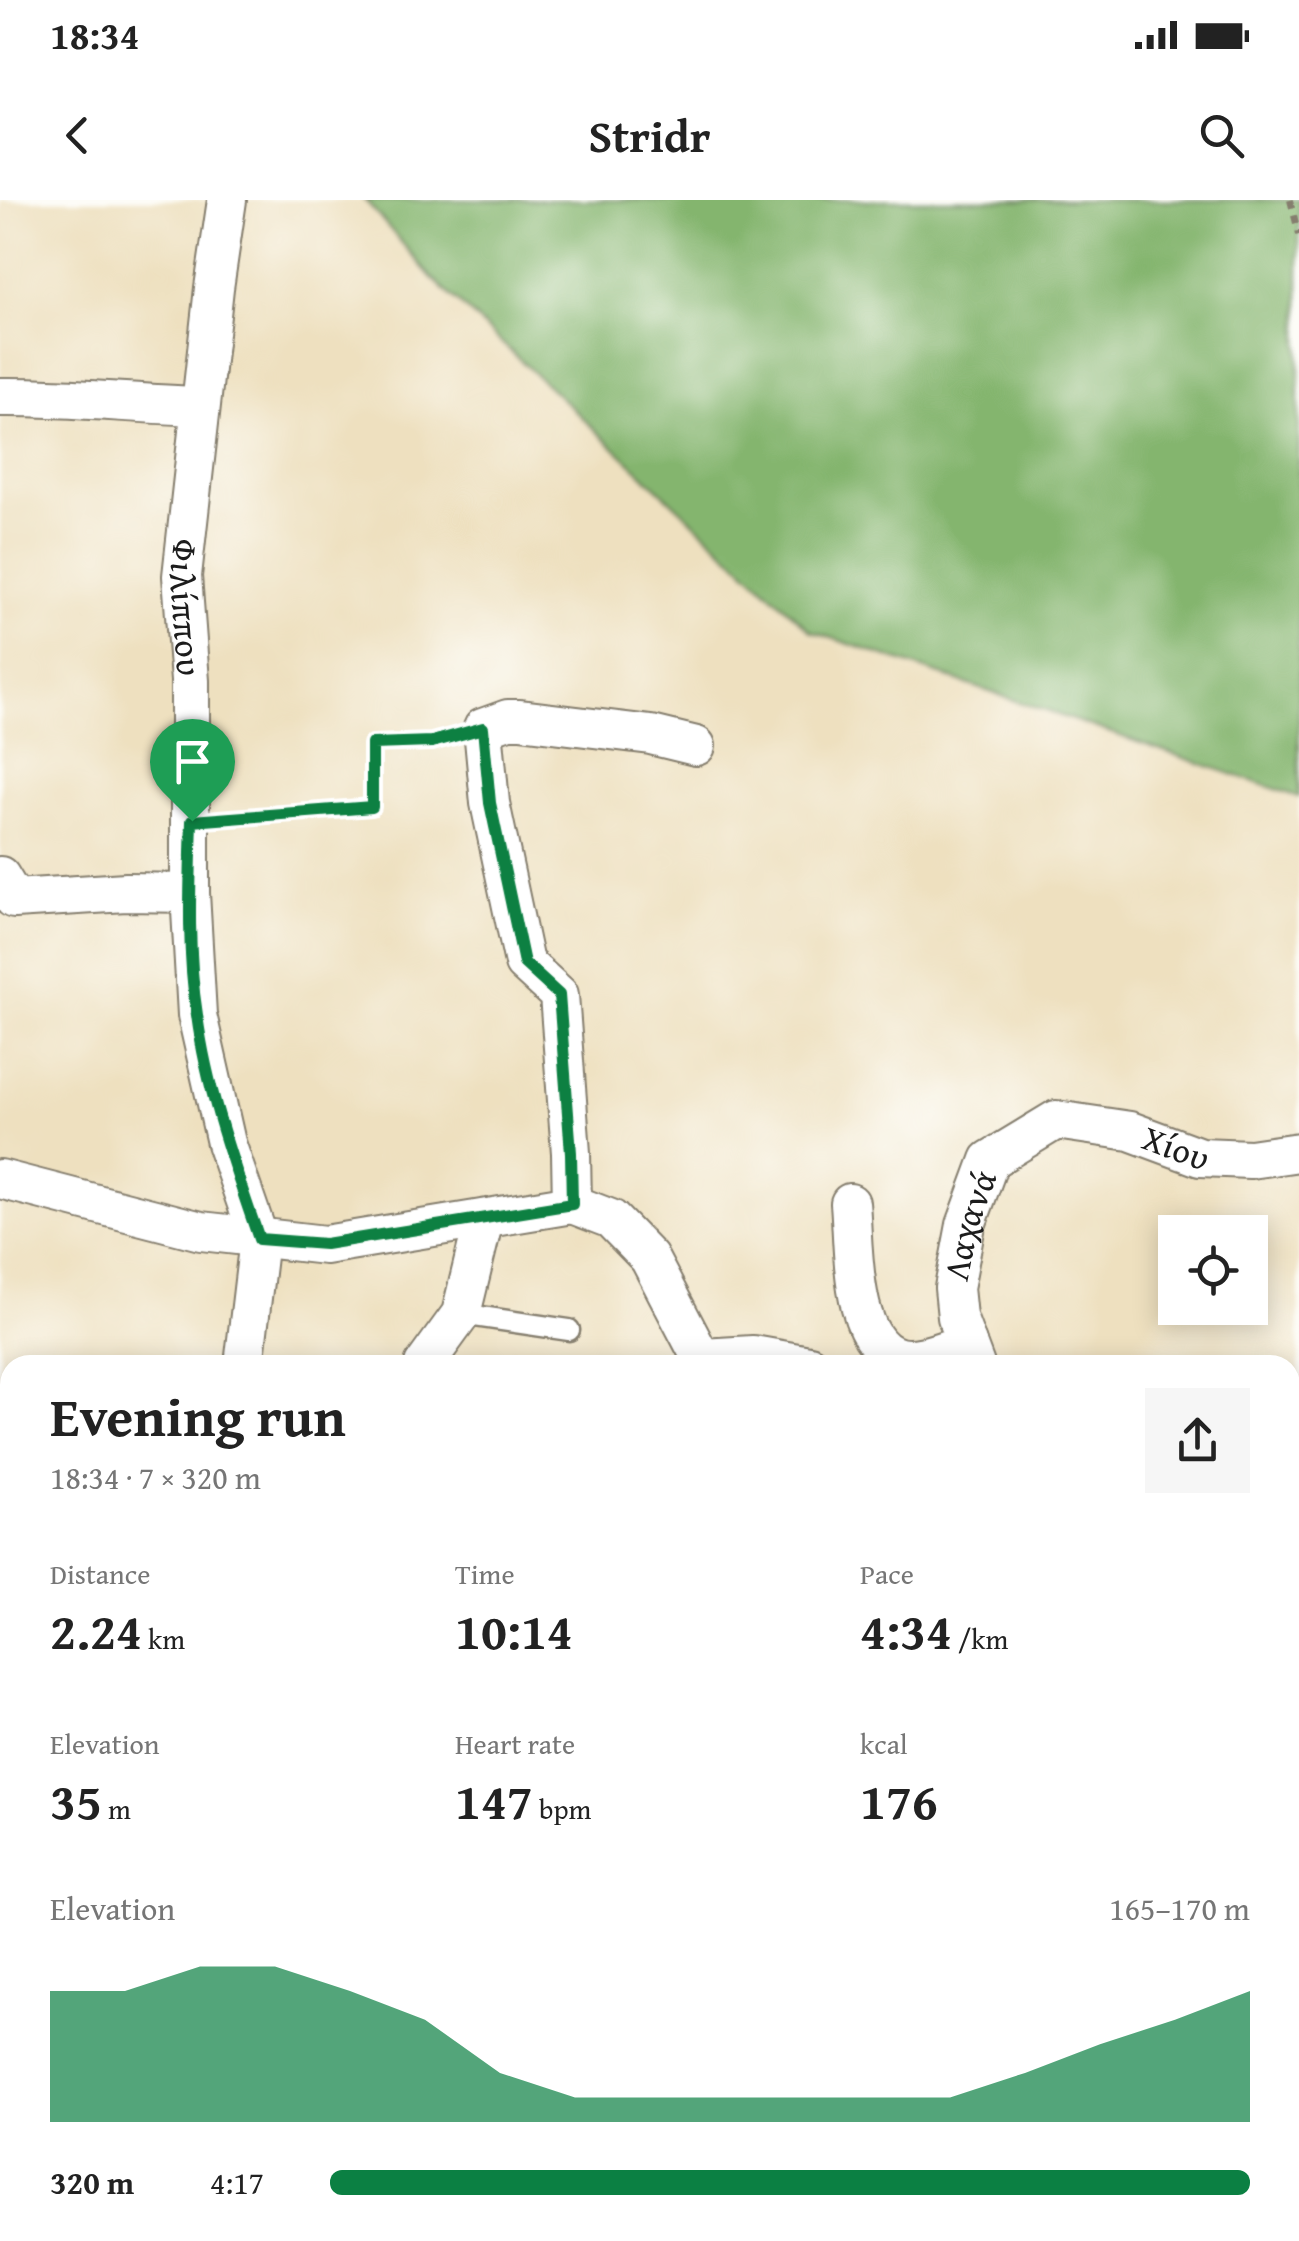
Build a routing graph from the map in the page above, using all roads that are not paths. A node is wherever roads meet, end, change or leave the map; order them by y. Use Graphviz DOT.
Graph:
graph roads {
  1 [pos="227,200"];
  2 [pos="0,397"];
  3 [pos="200,406"];
  4 [pos="696,746"];
  5 [pos="0,876"];
  6 [pos="190,893"];
  7 [pos="1056,1120"];
  8 [pos="1299,1152"];
  9 [pos="0,1179"];
  10 [pos="850,1203"];
  11 [pos="572,1204"];
  12 [pos="484,1219"];
  13 [pos="259,1239"];
  14 [pos="461,1314"];
  15 [pos="568,1330"];
  16 [pos="971,1354"];
  17 [pos="245,1355"];
  18 [pos="431,1355"];
  19 [pos="700,1355"];
  20 [pos="896,1355"];
  21 [pos="946,1355"];
  1 -- 3 [label="street, Φιλίππου"];
  2 -- 3 [label="street"];
  3 -- 6 [label="street, Φιλίππου"];
  4 -- 11 [label="street"];
  5 -- 6 [label="street"];
  6 -- 13 [label="street, Φιλίππου"];
  7 -- 8 [label="street, Χίου"];
  7 -- 16 [label="street, Λαχανά"];
  9 -- 13 [label="street"];
  10 -- 20 [label="street"];
  11 -- 12 [label="street"];
  11 -- 19 [label="street"];
  12 -- 13 [label="street"];
  12 -- 14 [label="street"];
  13 -- 17 [label="street, Φιλίππου"];
  14 -- 15 [label="lane"];
  14 -- 18 [label="street"];
  16 -- 21 [label="street"];
}
